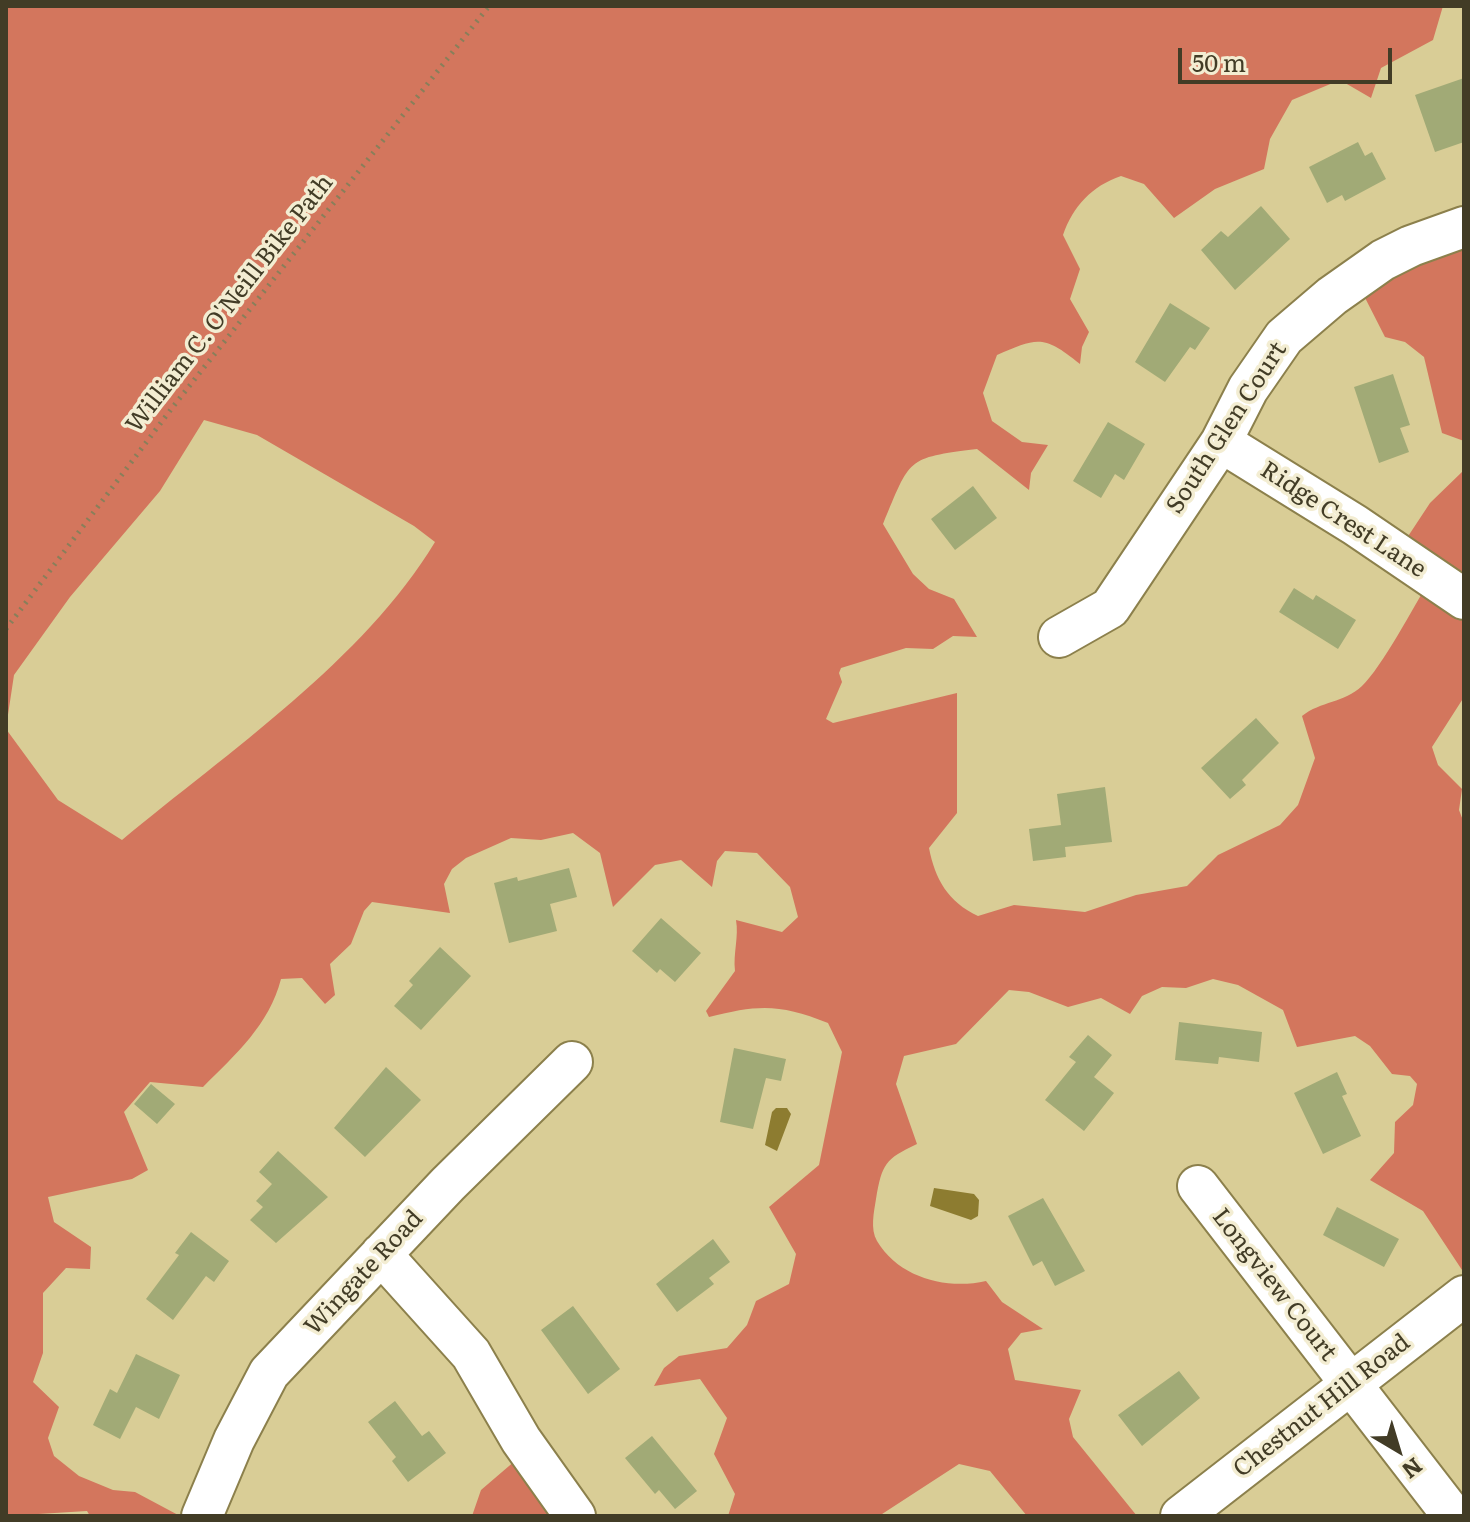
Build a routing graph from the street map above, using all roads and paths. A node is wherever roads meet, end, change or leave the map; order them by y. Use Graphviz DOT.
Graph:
graph roads {
  1 [pos="489,6"];
  2 [pos="1464,227"];
  3 [pos="1221,442"];
  4 [pos="1464,599"];
  5 [pos="6,629"];
  6 [pos="1059,637"];
  7 [pos="572,1062"];
  8 [pos="1198,1186"];
  9 [pos="381,1254"];
  10 [pos="1464,1296"];
  11 [pos="1351,1383"];
  12 [pos="202,1516"];
  13 [pos="575,1516"];
  14 [pos="1181,1516"];
  15 [pos="1453,1516"];
  1 -- 5 [label="path, William C. O'Neill Bike Path"];
  2 -- 3 [label="street, South Glen Court"];
  3 -- 4 [label="street, Ridge Crest Lane"];
  3 -- 6 [label="street, South Glen Court"];
  7 -- 9 [label="street, Wingate Road"];
  8 -- 11 [label="street, Longview Court"];
  9 -- 12 [label="street, Wingate Road"];
  9 -- 13 [label="street"];
  10 -- 11 [label="street, Chestnut Hill Road"];
  11 -- 14 [label="street, Chestnut Hill Road"];
  11 -- 15 [label="street, Longview Court"];
}
